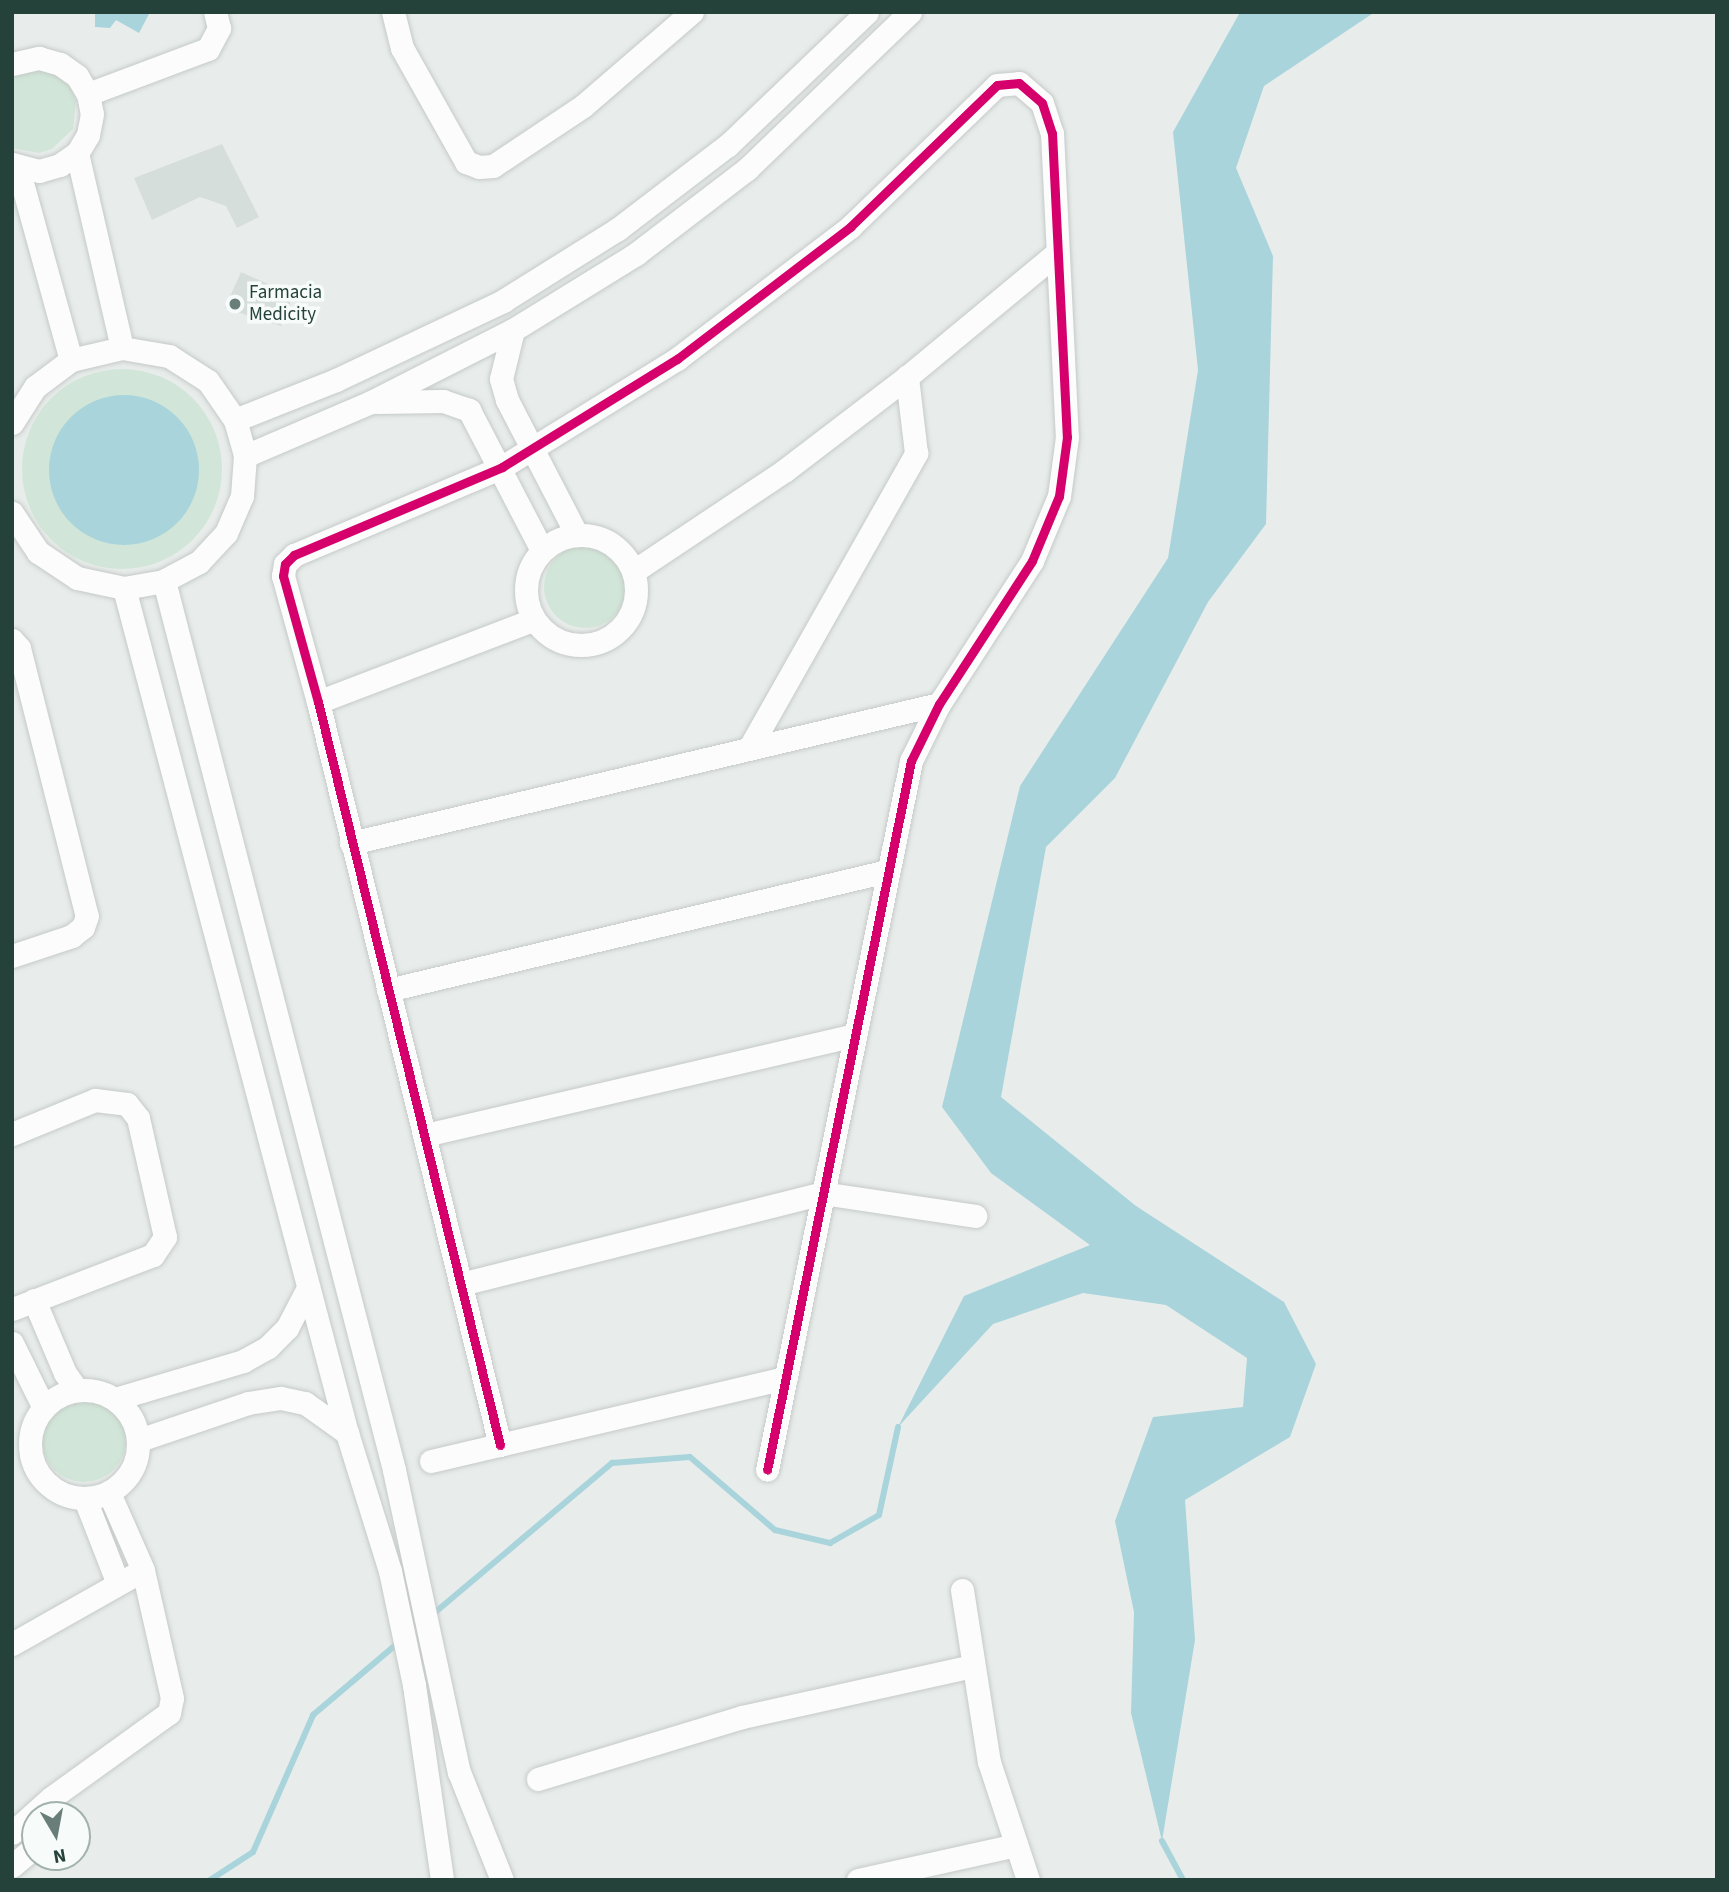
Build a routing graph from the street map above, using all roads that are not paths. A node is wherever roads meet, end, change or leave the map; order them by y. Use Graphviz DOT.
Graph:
graph roads {
  1 [pos="215,12"];
  2 [pos="393,12"];
  3 [pos="692,12"];
  4 [pos="867,12"];
  5 [pos="910,12"];
  6 [pos="12,64"];
  7 [pos="88,94"];
  8 [pos="77,153"];
  9 [pos="15,166"];
  10 [pos="1057,253"];
  11 [pos="513,330"];
  12 [pos="122,348"];
  13 [pos="71,360"];
  14 [pos="907,377"];
  15 [pos="371,402"];
  16 [pos="235,420"];
  17 [pos="12,423"];
  18 [pos="533,450"];
  19 [pos="245,456"];
  20 [pos="502,467"];
  21 [pos="12,513"];
  22 [pos="577,535"];
  23 [pos="542,550"];
  24 [pos="634,571"];
  25 [pos="164,581"];
  26 [pos="124,588"];
  27 [pos="533,620"];
  28 [pos="12,640"];
  29 [pos="318,702"];
  30 [pos="939,704"];
  31 [pos="750,747"];
  32 [pos="351,843"];
  33 [pos="887,871"];
  34 [pos="12,956"];
  35 [pos="388,990"];
  36 [pos="854,1035"];
  37 [pos="12,1134"];
  38 [pos="425,1135"];
  39 [pos="822,1194"];
  40 [pos="975,1216"];
  41 [pos="461,1284"];
  42 [pos="308,1288"];
  43 [pos="34,1300"];
  44 [pos="12,1309"];
  45 [pos="12,1343"];
  46 [pos="784,1378"];
  47 [pos="77,1390"];
  48 [pos="115,1399"];
  49 [pos="44,1408"];
  50 [pos="347,1433"];
  51 [pos="139,1440"];
  52 [pos="500,1445"];
  53 [pos="431,1461"];
  54 [pos="767,1470"];
  55 [pos="109,1493"];
  56 [pos="85,1499"];
  57 [pos="143,1570"];
  58 [pos="117,1581"];
  59 [pos="962,1590"];
  60 [pos="12,1644"];
  61 [pos="972,1666"];
  62 [pos="538,1779"];
  63 [pos="59,1801"];
  64 [pos="1016,1844"];
  65 [pos="497,1876"];
  66 [pos="442,1880"];
  67 [pos="858,1880"];
  68 [pos="1028,1880"];
  1 -- 7 [label="street"];
  2 -- 3 [label="street"];
  4 -- 16 [label="street"];
  5 -- 11 [label="street"];
  6 -- 7 [label="street"];
  7 -- 8 [label="street"];
  8 -- 9 [label="street"];
  8 -- 12 [label="street"];
  9 -- 13 [label="street"];
  10 -- 14 [label="street"];
  10 -- 18 [label="street"];
  10 -- 30 [label="street"];
  11 -- 15 [label="street"];
  11 -- 18 [label="street"];
  12 -- 13 [label="street"];
  12 -- 16 [label="street"];
  13 -- 17 [label="street"];
  14 -- 24 [label="street"];
  14 -- 31 [label="street"];
  15 -- 19 [label="street"];
  15 -- 20 [label="street"];
  16 -- 19 [label="street"];
  18 -- 20 [label="street"];
  18 -- 22 [label="street"];
  19 -- 25 [label="street"];
  20 -- 23 [label="street"];
  20 -- 29 [label="street"];
  21 -- 26 [label="street"];
  22 -- 23 [label="street"];
  22 -- 24 [label="street"];
  23 -- 27 [label="street"];
  24 -- 27 [label="street"];
  25 -- 26 [label="street"];
  25 -- 65 [label="street"];
  26 -- 42 [label="street"];
  27 -- 29 [label="street"];
  28 -- 34 [label="street"];
  29 -- 32 [label="street"];
  30 -- 31 [label="street"];
  30 -- 33 [label="street"];
  31 -- 32 [label="street"];
  32 -- 35 [label="street"];
  33 -- 35 [label="street"];
  33 -- 36 [label="street"];
  35 -- 38 [label="street"];
  36 -- 38 [label="street"];
  36 -- 39 [label="street"];
  37 -- 43 [label="street"];
  38 -- 41 [label="street"];
  39 -- 40 [label="street"];
  39 -- 41 [label="street"];
  39 -- 46 [label="street"];
  41 -- 52 [label="street"];
  42 -- 48 [label="street"];
  42 -- 50 [label="street"];
  43 -- 44 [label="street"];
  43 -- 47 [label="street"];
  45 -- 49 [label="street"];
  46 -- 52 [label="street"];
  46 -- 54 [label="street"];
  47 -- 48 [label="street"];
  47 -- 49 [label="street"];
  48 -- 51 [label="street"];
  49 -- 56 [label="street"];
  50 -- 51 [label="street"];
  50 -- 66 [label="street"];
  51 -- 55 [label="street"];
  52 -- 53 [label="street"];
  55 -- 56 [label="street"];
  55 -- 57 [label="street"];
  56 -- 58 [label="street"];
  57 -- 58 [label="street"];
  57 -- 63 [label="street"];
  58 -- 60 [label="street"];
  59 -- 61 [label="street"];
  61 -- 62 [label="street"];
  61 -- 64 [label="street"];
  64 -- 67 [label="street"];
  64 -- 68 [label="street"];
}
